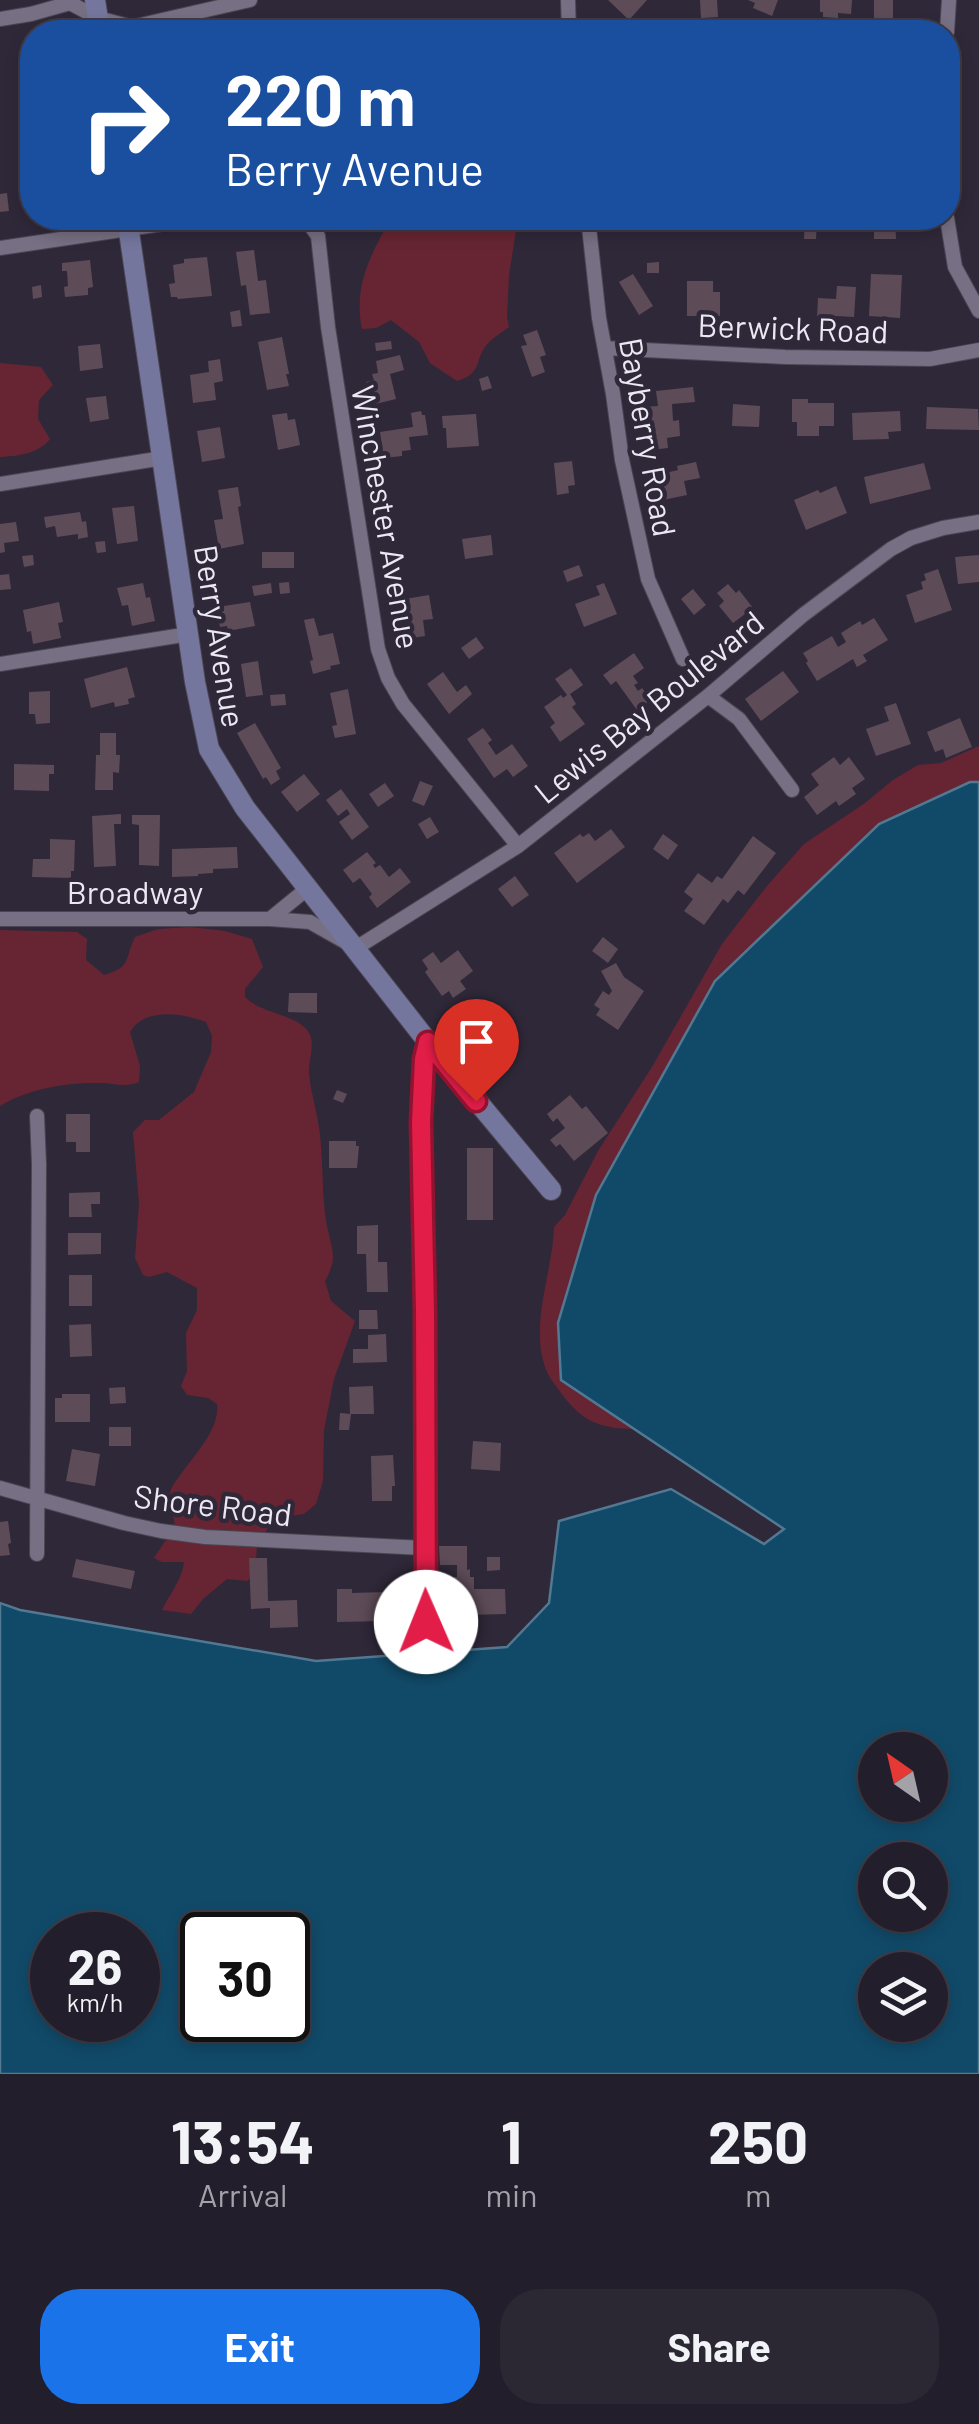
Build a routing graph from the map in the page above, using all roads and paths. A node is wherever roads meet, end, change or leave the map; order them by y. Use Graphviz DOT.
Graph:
graph roads {
  1 [pos="250,0"];
  2 [pos="97,17"];
  3 [pos="0,18"];
  4 [pos="163,20"];
  5 [pos="96,230"];
  6 [pos="129,230"];
  7 [pos="314,230"];
  8 [pos="589,230"];
  9 [pos="949,230"];
  10 [pos="0,248"];
  11 [pos="979,312"];
  12 [pos="606,348"];
  13 [pos="979,350"];
  14 [pos="163,458"];
  15 [pos="0,484"];
  16 [pos="979,522"];
  17 [pos="189,634"];
  18 [pos="683,659"];
  19 [pos="0,664"];
  20 [pos="708,696"];
  21 [pos="792,790"];
  22 [pos="518,846"];
  23 [pos="308,888"];
  24 [pos="270,918"];
  25 [pos="0,919"];
  26 [pos="356,948"];
  27 [pos="428,1042"];
  28 [pos="37,1116"];
  29 [pos="551,1190"];
  30 [pos="0,1488"];
  31 [pos="37,1500"];
  32 [pos="424,1548"];
  33 [pos="37,1554"];
  34 [pos="426,1622"];
  1 -- 4 [label="street"];
  2 -- 3 [label="street"];
  5 -- 10 [label="street"];
  6 -- 14 [label="street, Berry Avenue"];
  7 -- 22 [label="street, Winchester Avenue"];
  8 -- 12 [label="street, Bayberry Road"];
  9 -- 11 [label="street"];
  12 -- 13 [label="street, Berwick Road"];
  12 -- 18 [label="street, Bayberry Road"];
  14 -- 15 [label="street"];
  14 -- 17 [label="street, Berry Avenue"];
  16 -- 20 [label="street, Lewis Bay Boulevard"];
  17 -- 19 [label="street"];
  17 -- 23 [label="street, Berry Avenue"];
  20 -- 21 [label="street"];
  20 -- 22 [label="street, Lewis Bay Boulevard"];
  22 -- 26 [label="street, Lewis Bay Boulevard"];
  23 -- 24 [label="street"];
  23 -- 26 [label="street, Berry Avenue"];
  24 -- 25 [label="street, Broadway"];
  24 -- 26 [label="street, Broadway"];
  26 -- 27 [label="street, Berry Avenue"];
  27 -- 29 [label="street, Berry Avenue"];
  27 -- 32 [label="street"];
  28 -- 31 [label="street"];
  30 -- 31 [label="street, Shore Road"];
  31 -- 32 [label="street, Shore Road"];
  31 -- 33 [label="street"];
  32 -- 34 [label="street"];
}
